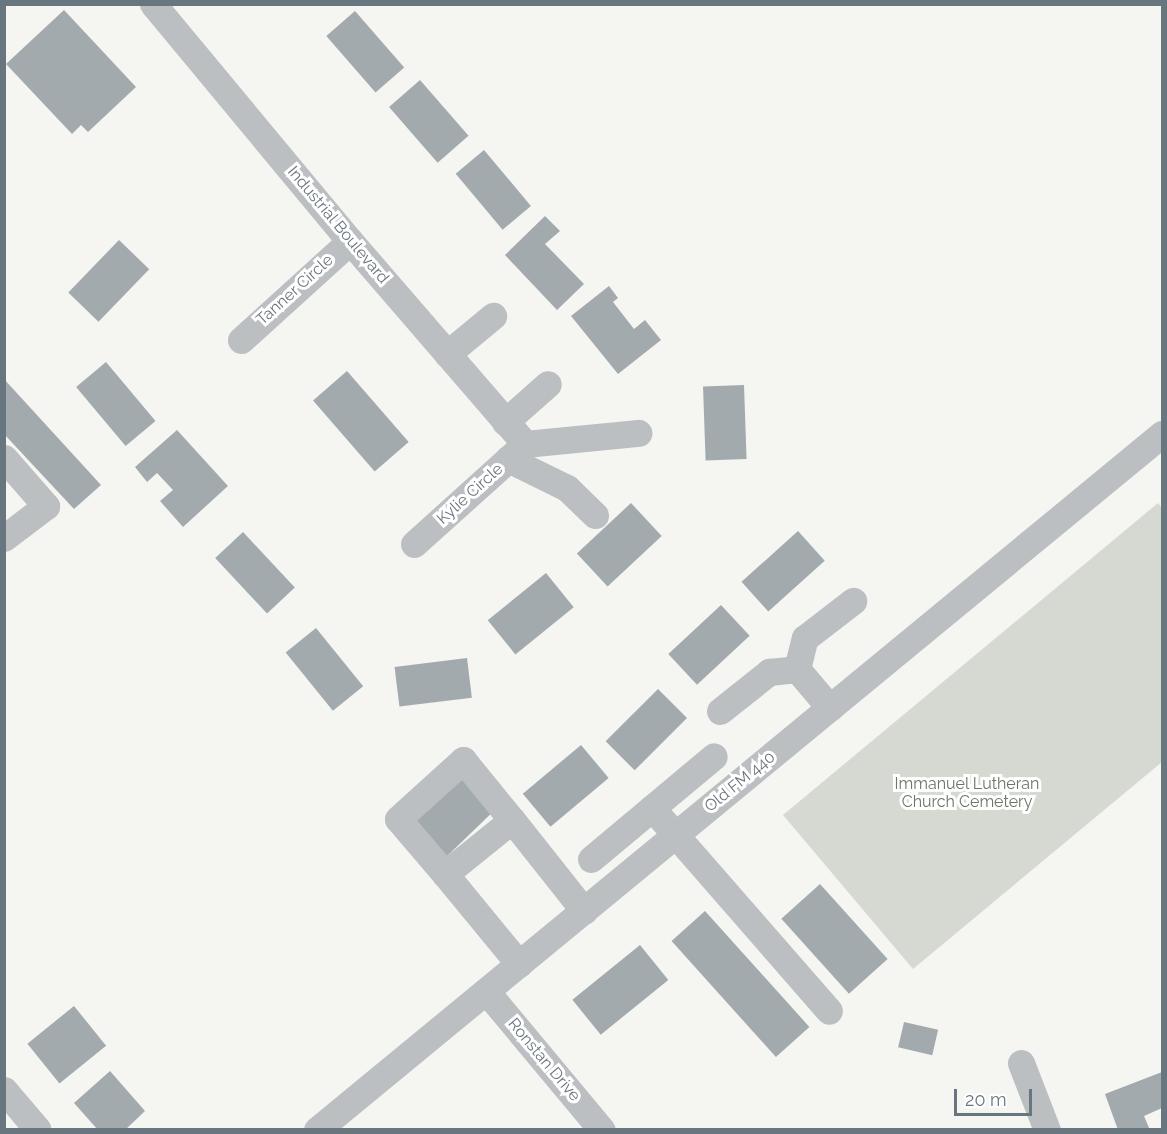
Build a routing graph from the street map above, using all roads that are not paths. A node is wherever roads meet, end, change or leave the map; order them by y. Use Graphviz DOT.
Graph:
graph roads {
  1 [pos="153,4"];
  2 [pos="350,241"];
  3 [pos="494,316"];
  4 [pos="241,340"];
  5 [pos="447,354"];
  6 [pos="548,384"];
  7 [pos="506,422"];
  8 [pos="638,433"];
  9 [pos="1162,434"];
  10 [pos="517,452"];
  11 [pos="6,463"];
  12 [pos="595,515"];
  13 [pos="4,538"];
  14 [pos="414,544"];
  15 [pos="853,600"];
  16 [pos="797,669"];
  17 [pos="830,708"];
  18 [pos="720,711"];
  19 [pos="714,756"];
  20 [pos="652,808"];
  21 [pos="512,820"];
  22 [pos="675,836"];
  23 [pos="591,859"];
  24 [pos="445,874"];
  25 [pos="584,911"];
  26 [pos="519,964"];
  27 [pos="486,991"];
  28 [pos="829,1011"];
  29 [pos="1021,1064"];
  30 [pos="4,1090"];
  31 [pos="38,1130"];
  32 [pos="317,1130"];
  33 [pos="602,1130"];
  34 [pos="1047,1130"];
  1 -- 2 [label="street, Industrial Boulevard"];
  2 -- 4 [label="street, Tanner Circle"];
  2 -- 5 [label="street, Industrial Boulevard"];
  3 -- 5 [label="street"];
  5 -- 7 [label="street, Industrial Boulevard"];
  6 -- 7 [label="street"];
  7 -- 10 [label="street, Industrial Boulevard"];
  8 -- 10 [label="street"];
  9 -- 17 [label="street, Old FM 440"];
  10 -- 12 [label="street"];
  10 -- 14 [label="street, Kylie Circle"];
  11 -- 13 [label="street"];
  15 -- 16 [label="street"];
  16 -- 17 [label="street"];
  16 -- 18 [label="street"];
  17 -- 22 [label="street, Old FM 440"];
  19 -- 20 [label="street"];
  20 -- 22 [label="street"];
  20 -- 23 [label="street"];
  21 -- 24 [label="street"];
  21 -- 24 [label="street"];
  21 -- 25 [label="street"];
  22 -- 25 [label="street, Old FM 440"];
  22 -- 28 [label="street"];
  24 -- 26 [label="street"];
  25 -- 26 [label="street, Old FM 440"];
  26 -- 27 [label="street, Old FM 440"];
  27 -- 32 [label="street, Old FM 440"];
  27 -- 33 [label="street, Ronstan Drive"];
  29 -- 34 [label="street"];
  30 -- 31 [label="street"];
}
